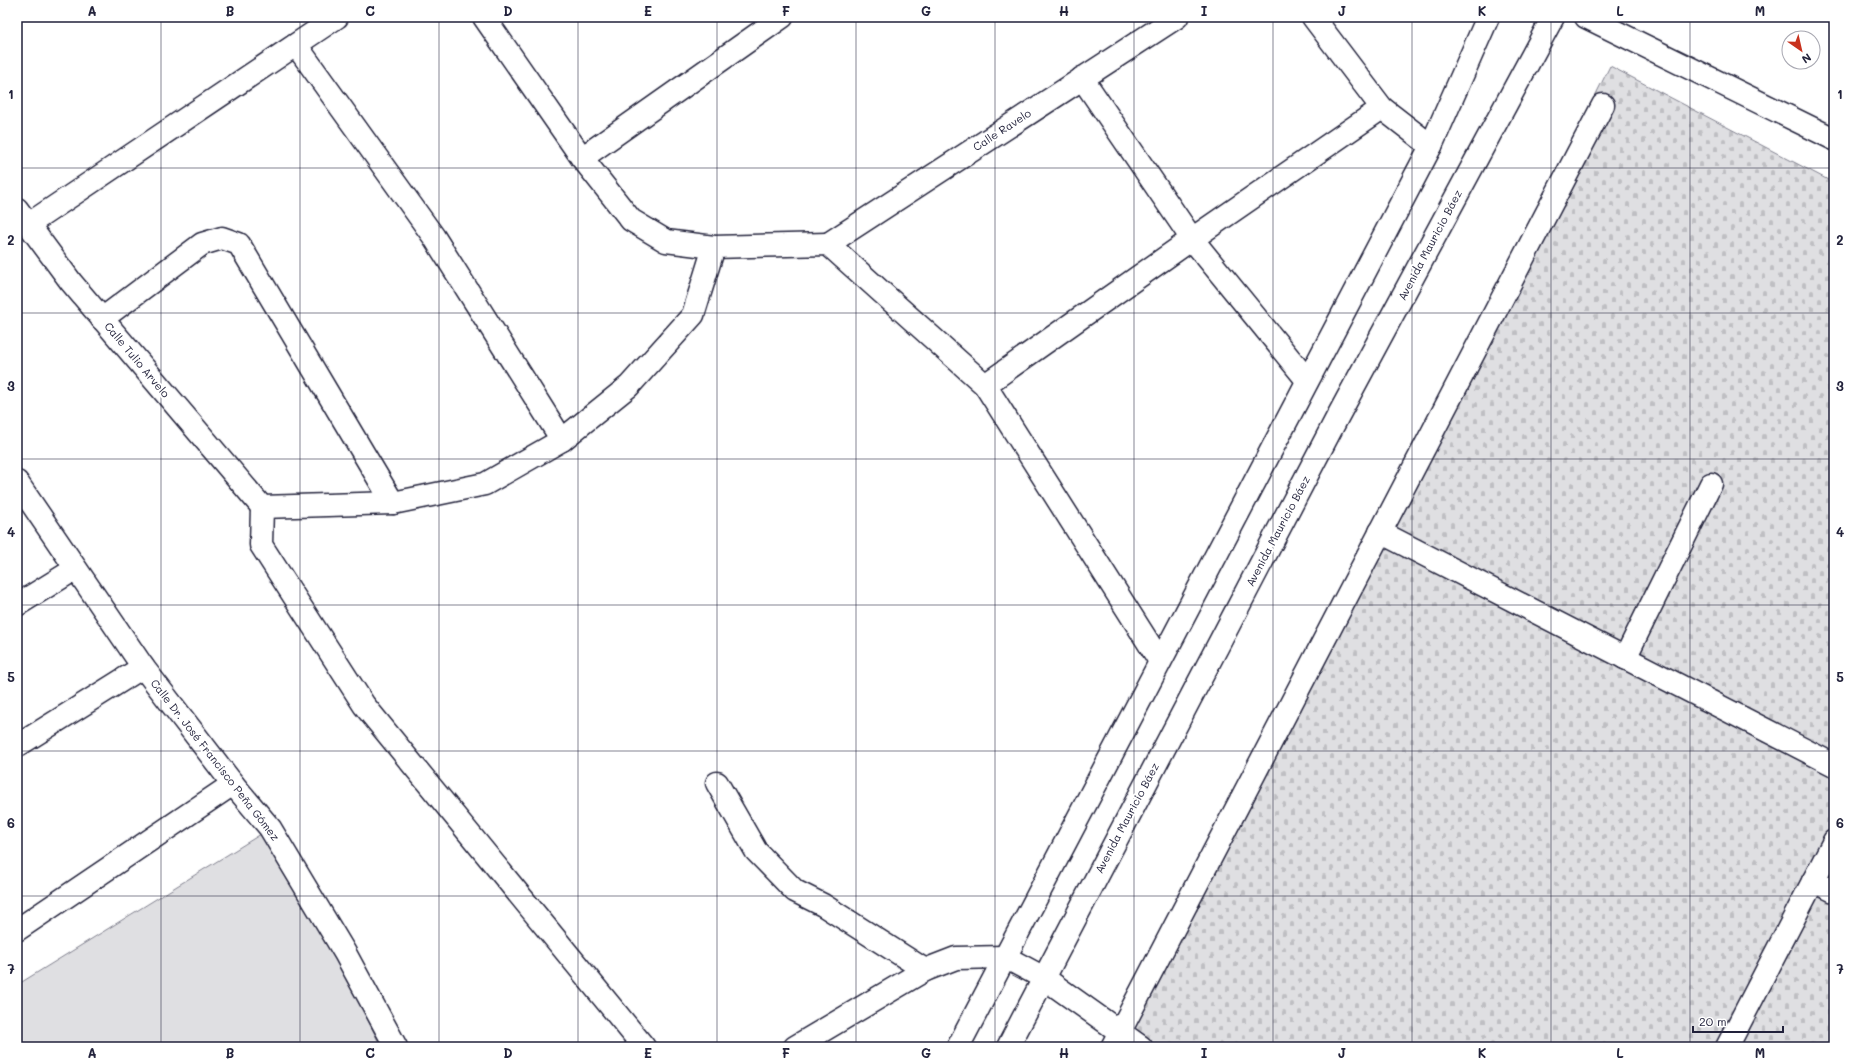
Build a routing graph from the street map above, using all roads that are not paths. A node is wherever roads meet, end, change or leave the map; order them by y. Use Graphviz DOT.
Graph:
graph roads {
  1 [pos="337,17"];
  2 [pos="484,17"];
  3 [pos="782,17"];
  4 [pos="1177,17"];
  5 [pos="1313,17"];
  6 [pos="1488,17"];
  7 [pos="1553,17"];
  8 [pos="1586,17"];
  9 [pos="296,45"];
  10 [pos="1082,78"];
  11 [pos="1603,105"];
  12 [pos="1382,108"];
  13 [pos="1834,139"];
  14 [pos="1430,146"];
  15 [pos="582,158"];
  16 [pos="23,217"];
  17 [pos="1192,239"];
  18 [pos="828,244"];
  19 [pos="714,247"];
  20 [pos="102,319"];
  21 [pos="1307,380"];
  22 [pos="985,385"];
  23 [pos="562,440"];
  24 [pos="17,482"];
  25 [pos="1712,484"];
  26 [pos="394,503"];
  27 [pos="262,507"];
  28 [pos="1380,532"];
  29 [pos="75,569"];
  30 [pos="17,605"];
  31 [pos="1625,658"];
  32 [pos="1160,661"];
  33 [pos="143,667"];
  34 [pos="17,746"];
  35 [pos="1834,765"];
  36 [pos="718,782"];
  37 [pos="233,784"];
  38 [pos="1834,841"];
  39 [pos="1813,880"];
  40 [pos="1834,891"];
  41 [pos="17,930"];
  42 [pos="1005,957"];
  43 [pos="925,970"];
  44 [pos="1044,978"];
  45 [pos="1116,1040"];
  46 [pos="396,1047"];
  47 [pos="644,1047"];
  48 [pos="795,1047"];
  49 [pos="958,1047"];
  50 [pos="1008,1047"];
  51 [pos="1141,1047"];
  52 [pos="1727,1047"];
  1 -- 9 [label="street"];
  2 -- 15 [label="street"];
  3 -- 15 [label="street"];
  4 -- 10 [label="street, Calle Ravelo"];
  5 -- 12 [label="street"];
  6 -- 14 [label="street"];
  7 -- 44 [label="street, Avenida Mauricio Báez"];
  8 -- 13 [label="street"];
  9 -- 16 [label="street"];
  9 -- 23 [label="street"];
  10 -- 17 [label="street"];
  10 -- 18 [label="street, Calle Ravelo"];
  11 -- 28 [label="street"];
  12 -- 14 [label="street"];
  12 -- 17 [label="street"];
  14 -- 21 [label="street"];
  15 -- 19 [label="street"];
  16 -- 20 [label="street, Calle Tulio Arvelo"];
  17 -- 21 [label="street"];
  17 -- 22 [label="street"];
  18 -- 19 [label="street"];
  18 -- 22 [label="street"];
  19 -- 23 [label="street"];
  20 -- 26 [label="street"];
  20 -- 27 [label="street, Calle Tulio Arvelo"];
  21 -- 32 [label="street"];
  22 -- 32 [label="street"];
  23 -- 26 [label="street"];
  24 -- 29 [label="street, Calle Dr. José Francisco Peña Gómez"];
  25 -- 31 [label="street"];
  26 -- 27 [label="street"];
  27 -- 47 [label="street"];
  28 -- 31 [label="street"];
  28 -- 45 [label="street"];
  29 -- 30 [label="street"];
  29 -- 33 [label="street, Calle Dr. José Francisco Peña Gómez"];
  31 -- 35 [label="street"];
  32 -- 42 [label="street"];
  33 -- 34 [label="street"];
  33 -- 37 [label="street, Calle Dr. José Francisco Peña Gómez"];
  36 -- 43 [label="street"];
  37 -- 41 [label="street"];
  37 -- 46 [label="street, Calle Dr. José Francisco Peña Gómez"];
  38 -- 39 [label="street"];
  39 -- 40 [label="street"];
  39 -- 52 [label="street"];
  42 -- 43 [label="street"];
  42 -- 44 [label="street"];
  42 -- 49 [label="street"];
  43 -- 48 [label="street"];
  44 -- 45 [label="street"];
  44 -- 50 [label="street, Avenida Mauricio Báez"];
  45 -- 51 [label="street"];
}
